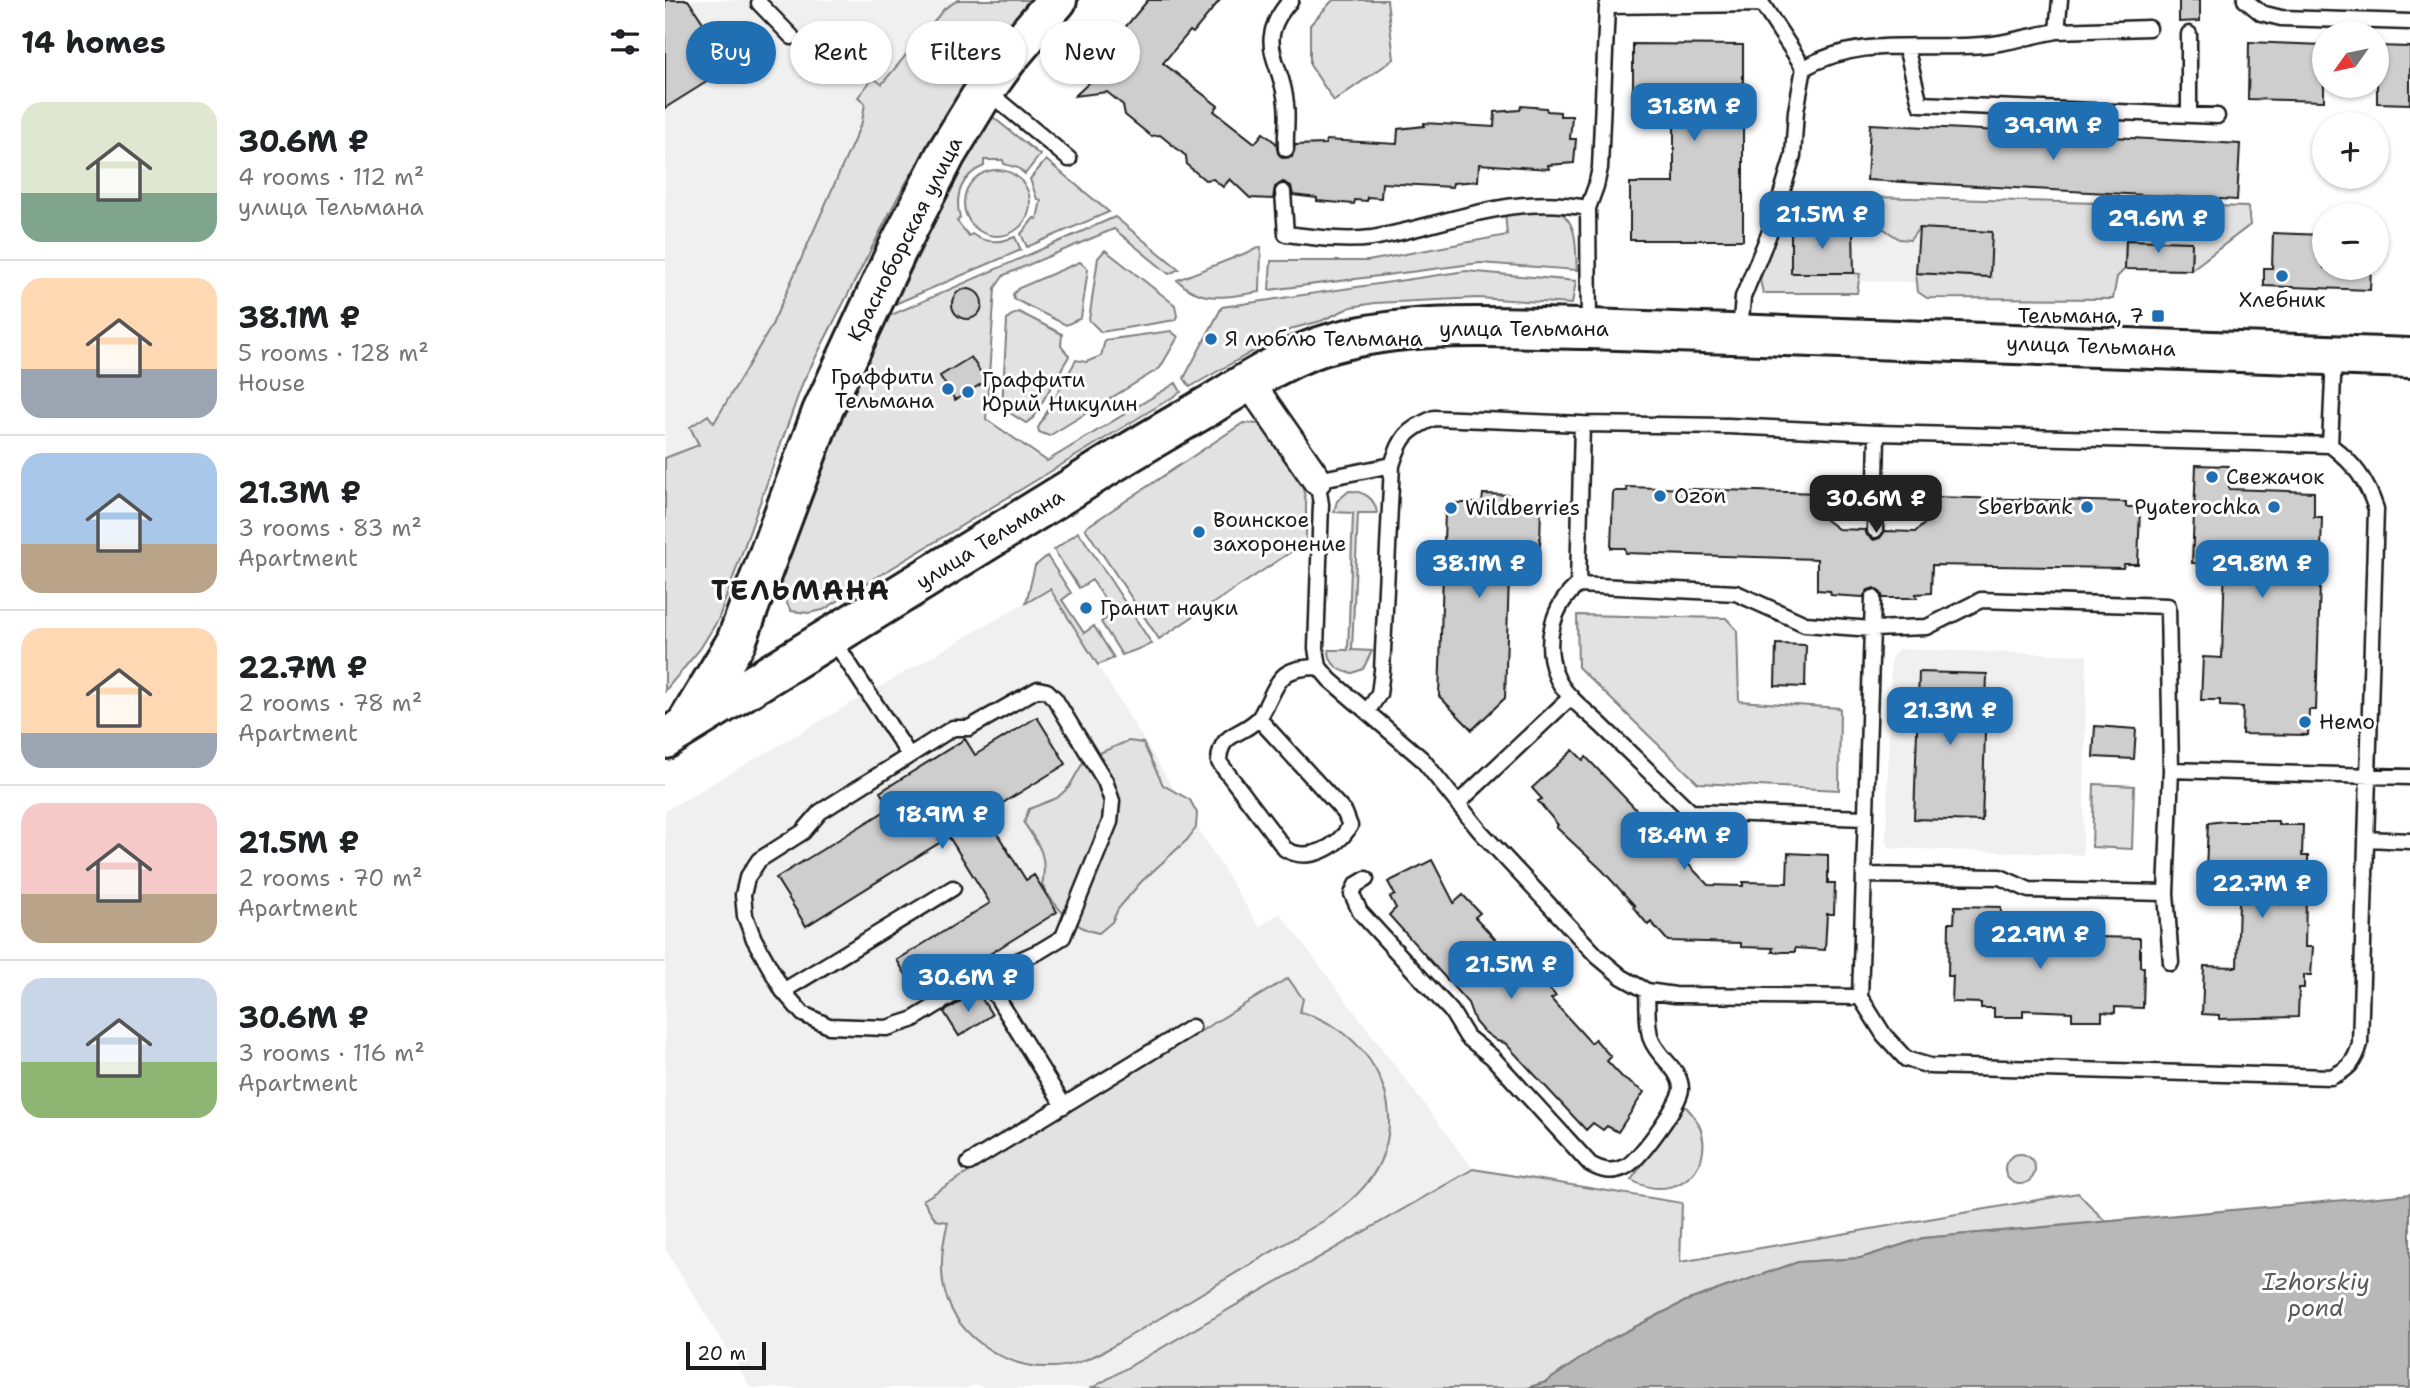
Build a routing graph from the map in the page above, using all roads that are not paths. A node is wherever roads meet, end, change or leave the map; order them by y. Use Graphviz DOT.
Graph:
graph roads {
  1 [pos="1056,0"];
  2 [pos="1291,0"];
  3 [pos="2060,0"];
  4 [pos="2245,0"];
  5 [pos="1761,2"];
  6 [pos="759,3"];
  7 [pos="2410,22"];
  8 [pos="2149,27"];
  9 [pos="2057,31"];
  10 [pos="2189,34"];
  11 [pos="790,35"];
  12 [pos="1906,47"];
  13 [pos="1804,68"];
  14 [pos="985,90"];
  15 [pos="2189,115"];
  16 [pos="2217,116"];
  17 [pos="1286,149"];
  18 [pos="1069,159"];
  19 [pos="1283,192"];
  20 [pos="1588,208"];
  21 [pos="1589,329"];
  22 [pos="1739,334"];
  23 [pos="2334,355"];
  24 [pos="2410,358"];
  25 [pos="1249,382"];
  26 [pos="1582,424"];
  27 [pos="1877,433"];
  28 [pos="2330,445"];
  29 [pos="1392,465"];
  30 [pos="1317,480"];
  31 [pos="1875,530"];
  32 [pos="1578,585"];
  33 [pos="1873,598"];
  34 [pos="1872,629"];
  35 [pos="832,638"];
  36 [pos="1319,667"];
  37 [pos="1571,697"];
  38 [pos="1367,712"];
  39 [pos="1259,719"];
  40 [pos="675,733"];
  41 [pos="909,755"];
  42 [pos="2171,770"];
  43 [pos="2369,776"];
  44 [pos="2410,777"];
  45 [pos="1458,803"];
  46 [pos="1866,818"];
  47 [pos="2367,839"];
  48 [pos="2410,841"];
  49 [pos="1864,875"];
  50 [pos="1366,879"];
  51 [pos="953,888"];
  52 [pos="2166,893"];
  53 [pos="2171,963"];
  54 [pos="984,976"];
  55 [pos="783,991"];
  56 [pos="1647,991"];
  57 [pos="1860,997"];
  58 [pos="1192,1027"];
  59 [pos="1064,1106"];
  60 [pos="969,1163"];
  1 -- 14 [label="main road, Красноборская улица"];
  2 -- 17 [label="lane"];
  3 -- 9 [label="lane"];
  4 -- 7 [label="lane"];
  5 -- 13 [label="lane"];
  5 -- 20 [label="lane"];
  6 -- 11 [label="lane"];
  8 -- 9 [label="lane"];
  9 -- 12 [label="lane"];
  10 -- 15 [label="lane"];
  12 -- 13 [label="lane"];
  12 -- 15 [label="lane"];
  13 -- 22 [label="lane"];
  14 -- 18 [label="lane"];
  14 -- 40 [label="main road, Красноборская улица"];
  15 -- 16 [label="lane"];
  19 -- 20 [label="lane"];
  20 -- 21 [label="lane"];
  21 -- 22 [label="main road, улица Тельмана"];
  21 -- 25 [label="main road, улица Тельмана"];
  22 -- 23 [label="main road, улица Тельмана"];
  23 -- 24 [label="main road, улица Тельмана"];
  23 -- 28 [label="lane"];
  25 -- 30 [label="street"];
  25 -- 35 [label="main road, улица Тельмана"];
  26 -- 27 [label="lane"];
  26 -- 29 [label="lane"];
  26 -- 32 [label="lane"];
  27 -- 28 [label="lane"];
  27 -- 31 [label="lane"];
  28 -- 43 [label="lane"];
  29 -- 30 [label="lane"];
  29 -- 38 [label="lane"];
  30 -- 36 [label="lane"];
  32 -- 34 [label="lane"];
  32 -- 37 [label="lane"];
  33 -- 34 [label="lane"];
  34 -- 42 [label="lane"];
  34 -- 46 [label="lane"];
  35 -- 40 [label="main road, улица Тельмана"];
  35 -- 41 [label="lane"];
  36 -- 38 [label="lane"];
  36 -- 39 [label="lane"];
  37 -- 45 [label="lane"];
  37 -- 46 [label="lane"];
  38 -- 45 [label="lane"];
  39 -- 39 [label="lane"];
  41 -- 54 [label="lane"];
  41 -- 55 [label="lane"];
  42 -- 43 [label="lane"];
  42 -- 52 [label="lane"];
  43 -- 44 [label="lane"];
  43 -- 47 [label="lane"];
  45 -- 56 [label="lane"];
  46 -- 49 [label="lane"];
  47 -- 48 [label="lane"];
  47 -- 57 [label="lane"];
  49 -- 52 [label="lane"];
  49 -- 57 [label="lane"];
  50 -- 56 [label="lane"];
  51 -- 55 [label="lane"];
  52 -- 53 [label="lane"];
  54 -- 55 [label="lane"];
  54 -- 59 [label="lane"];
  56 -- 57 [label="lane"];
  58 -- 59 [label="lane"];
  59 -- 60 [label="lane"];
}
